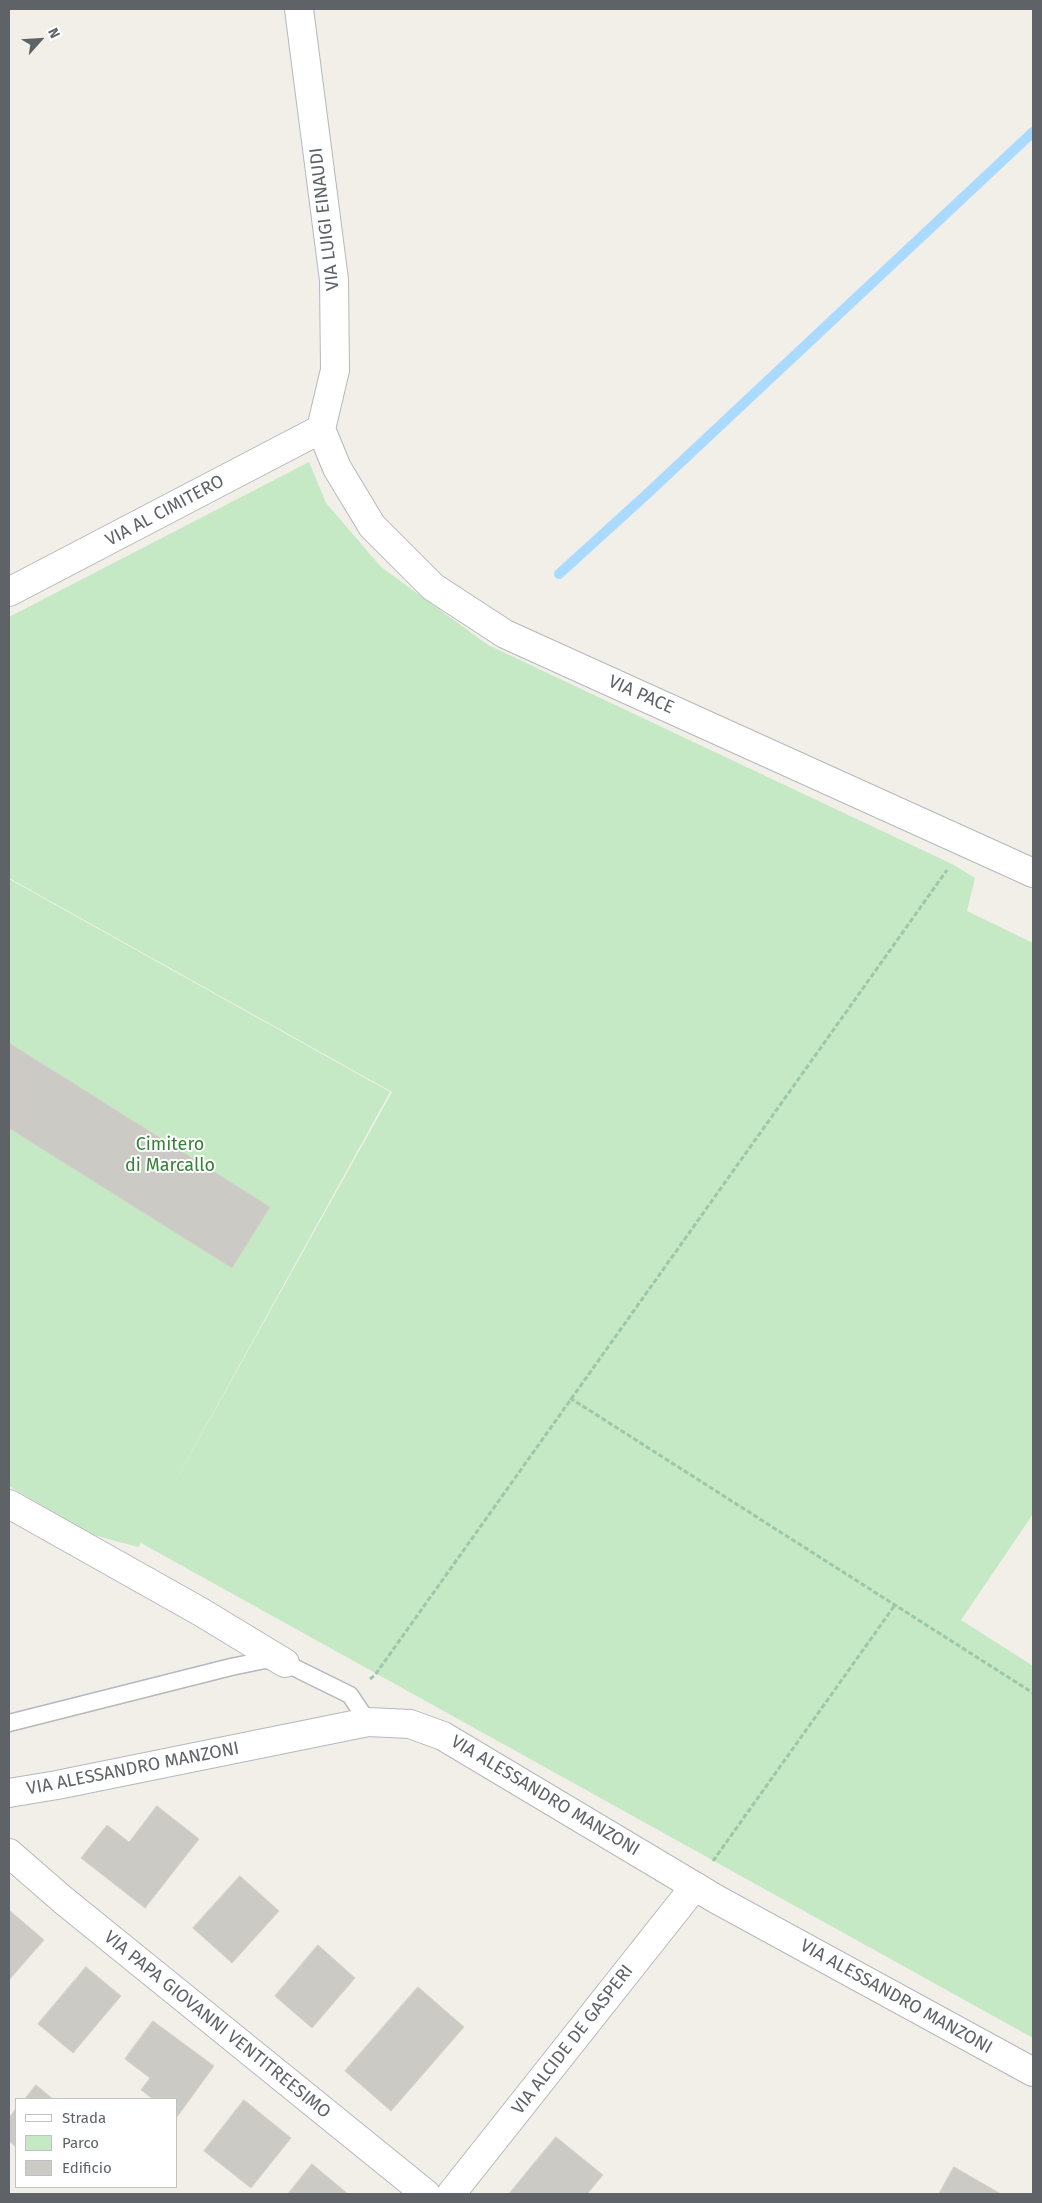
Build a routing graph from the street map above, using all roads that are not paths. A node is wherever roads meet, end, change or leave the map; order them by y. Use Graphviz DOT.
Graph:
graph roads {
  1 [pos="299,9"];
  2 [pos="321,430"];
  3 [pos="9,592"];
  4 [pos="1033,873"];
  5 [pos="9,1504"];
  6 [pos="285,1663"];
  7 [pos="9,1722"];
  8 [pos="368,1722"];
  9 [pos="9,1793"];
  10 [pos="10,1854"];
  11 [pos="706,1892"];
  12 [pos="1033,2072"];
  13 [pos="426,2194"];
  14 [pos="451,2194"];
  1 -- 2 [label="street, VIA LUIGI EINAUDI"];
  2 -- 3 [label="street, VIA AL CIMITERO"];
  2 -- 4 [label="street, VIA PACE"];
  5 -- 6 [label="street"];
  6 -- 7 [label="lane"];
  6 -- 8 [label="lane"];
  8 -- 9 [label="street, VIA ALESSANDRO MANZONI"];
  8 -- 11 [label="street, VIA ALESSANDRO MANZONI"];
  10 -- 13 [label="street, VIA PAPA GIOVANNI VENTITREESIMO"];
  11 -- 12 [label="street, VIA ALESSANDRO MANZONI"];
  11 -- 14 [label="street, VIA ALCIDE DE GASPERI"];
}
